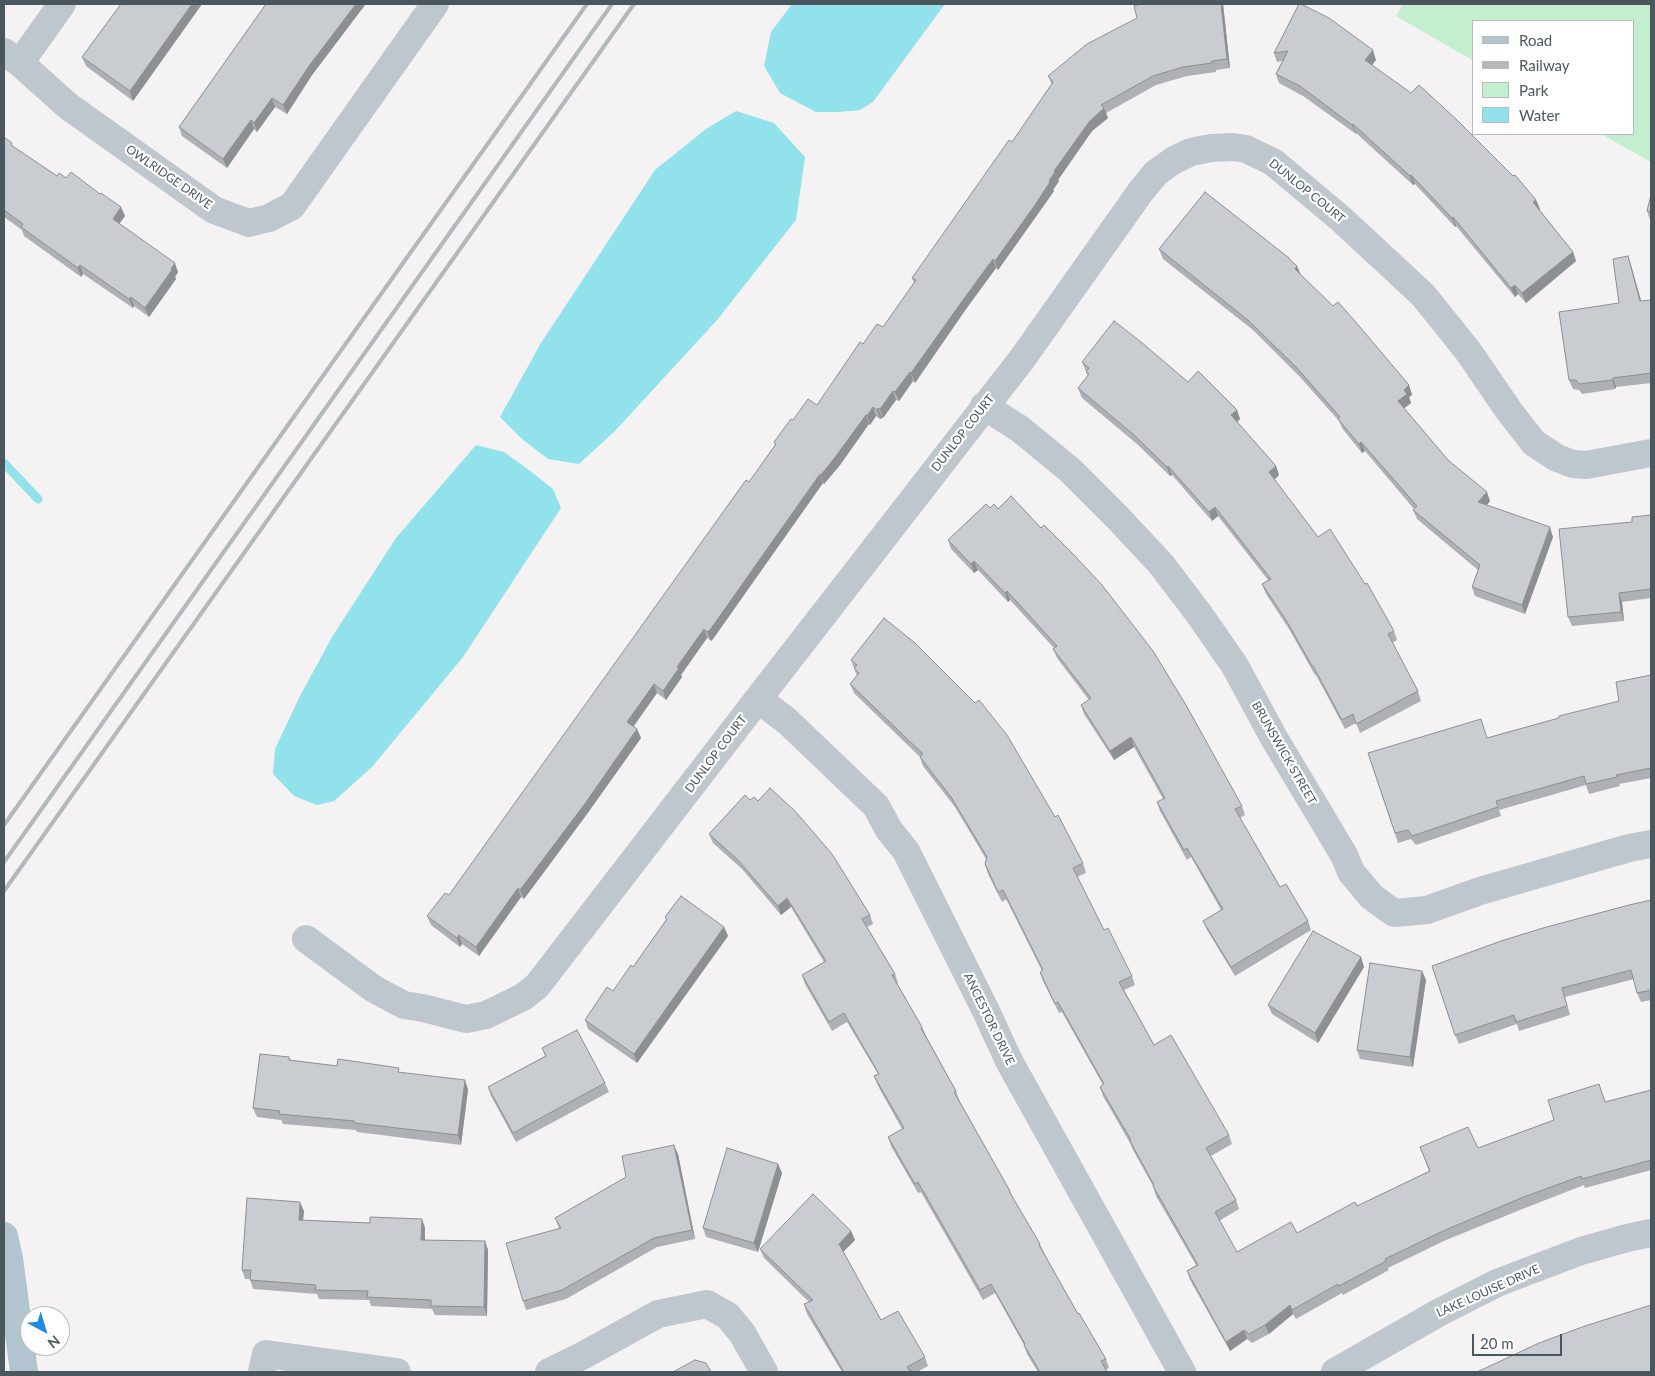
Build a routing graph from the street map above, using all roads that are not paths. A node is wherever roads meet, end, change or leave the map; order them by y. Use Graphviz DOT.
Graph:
graph roads {
  1 [pos="62,4"];
  2 [pos="435,4"];
  3 [pos="12,58"];
  4 [pos="984,406"];
  5 [pos="1651,453"];
  6 [pos="758,698"];
  7 [pos="1651,844"];
  8 [pos="306,939"];
  9 [pos="1651,1233"];
  10 [pos="4,1236"];
  11 [pos="24,1372"];
  12 [pos="262,1372"];
  13 [pos="397,1372"];
  14 [pos="549,1372"];
  15 [pos="764,1372"];
  16 [pos="1182,1372"];
  17 [pos="1335,1372"];
  1 -- 3 [label="street"];
  2 -- 3 [label="street, OWLRIDGE DRIVE"];
  4 -- 5 [label="street, DUNLOP COURT"];
  4 -- 6 [label="street, DUNLOP COURT"];
  4 -- 7 [label="street, BRUNSWICK STREET"];
  6 -- 8 [label="street, DUNLOP COURT"];
  6 -- 16 [label="street, ANCESTOR DRIVE"];
  9 -- 17 [label="street, LAKE LOUISE DRIVE"];
  10 -- 11 [label="main road"];
  12 -- 13 [label="street"];
  14 -- 15 [label="street"];
}
